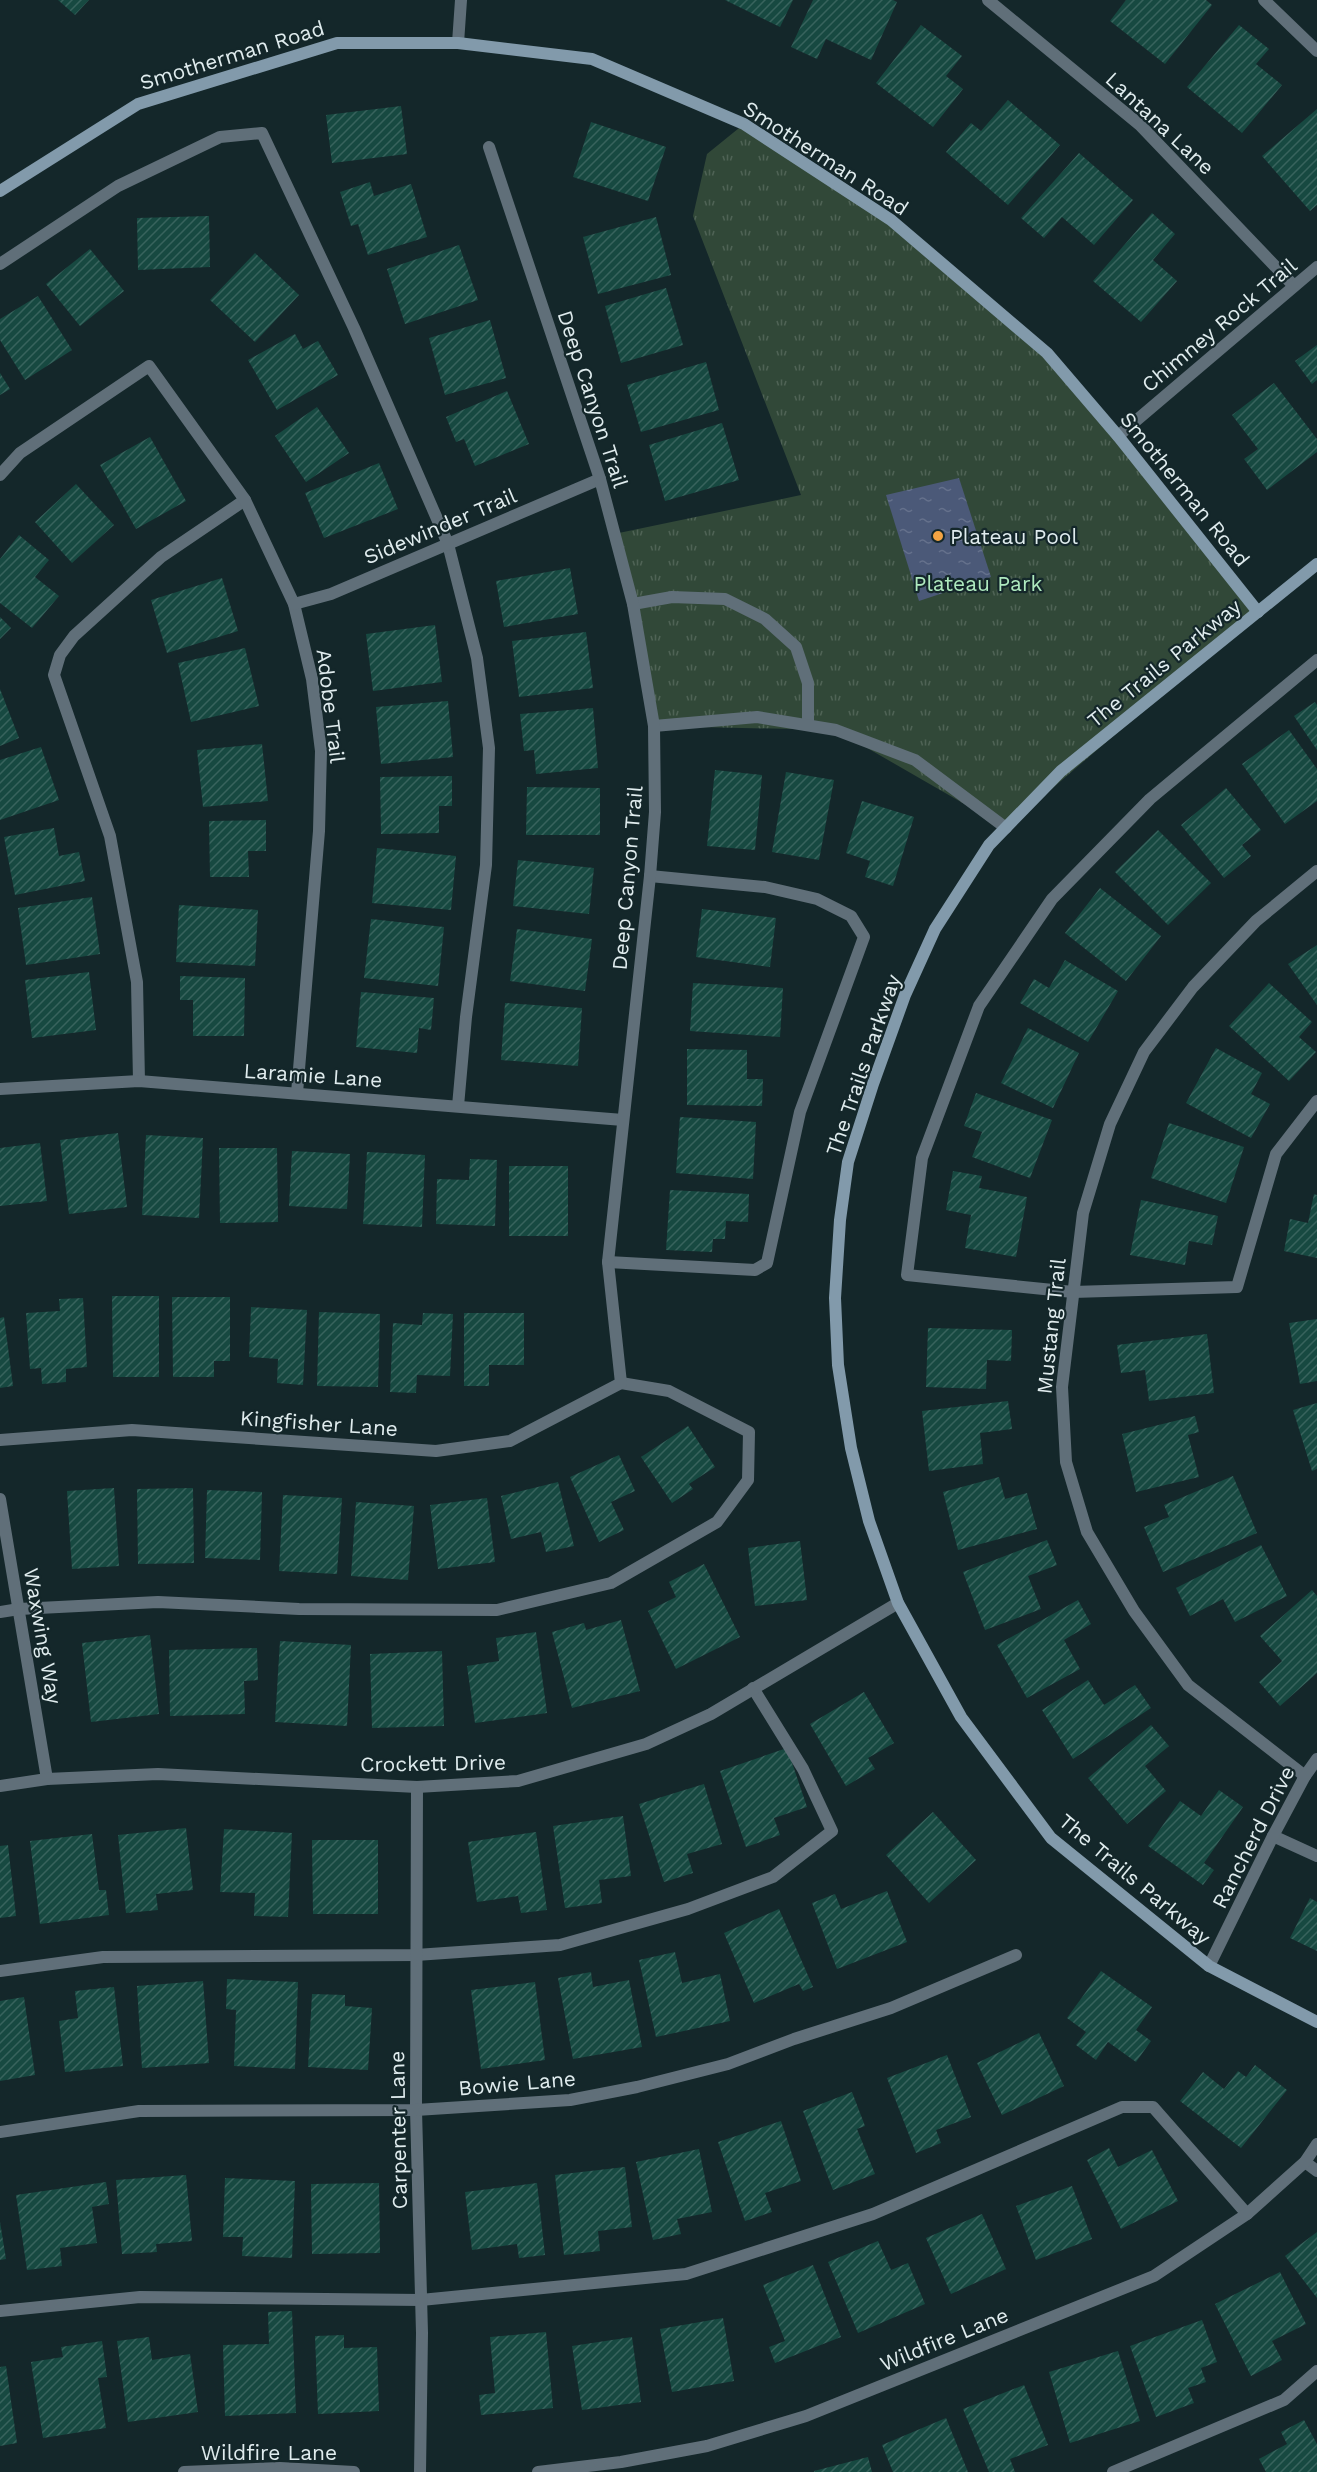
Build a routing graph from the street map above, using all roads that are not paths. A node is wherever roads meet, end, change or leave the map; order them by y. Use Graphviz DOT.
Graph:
graph roads {
  1 [pos="461,0"];
  2 [pos="988,0"];
  3 [pos="1264,0"];
  4 [pos="458,43"];
  5 [pos="1317,51"];
  6 [pos="489,147"];
  7 [pos="0,191"];
  8 [pos="0,264"];
  9 [pos="1317,267"];
  10 [pos="1294,286"];
  11 [pos="1118,436"];
  12 [pos="0,476"];
  13 [pos="600,479"];
  14 [pos="245,500"];
  15 [pos="448,544"];
  16 [pos="1317,564"];
  17 [pos="294,604"];
  18 [pos="633,604"];
  19 [pos="1258,612"];
  20 [pos="1317,660"];
  21 [pos="808,725"];
  22 [pos="654,726"];
  23 [pos="1006,828"];
  24 [pos="1317,871"];
  25 [pos="650,876"];
  26 [pos="140,1081"];
  27 [pos="0,1089"];
  28 [pos="297,1093"];
  29 [pos="1317,1101"];
  30 [pos="458,1106"];
  31 [pos="623,1120"];
  32 [pos="608,1262"];
  33 [pos="1073,1292"];
  34 [pos="621,1383"];
  35 [pos="0,1440"];
  36 [pos="0,1499"];
  37 [pos="898,1603"];
  38 [pos="19,1609"];
  39 [pos="0,1612"];
  40 [pos="753,1688"];
  41 [pos="1317,1759"];
  42 [pos="1305,1776"];
  43 [pos="47,1779"];
  44 [pos="0,1786"];
  45 [pos="417,1787"];
  46 [pos="1273,1836"];
  47 [pos="1317,1856"];
  48 [pos="416,1955"];
  49 [pos="1016,1955"];
  50 [pos="1209,1966"];
  51 [pos="0,1971"];
  52 [pos="1317,2022"];
  53 [pos="416,2110"];
  54 [pos="0,2132"];
  55 [pos="1317,2144"];
  56 [pos="1305,2162"];
  57 [pos="1317,2171"];
  58 [pos="1247,2214"];
  59 [pos="421,2300"];
  60 [pos="0,2311"];
  61 [pos="1317,2371"];
  62 [pos="184,2472"];
  63 [pos="354,2472"];
  64 [pos="420,2472"];
  65 [pos="538,2472"];
  66 [pos="1113,2472"];
  1 -- 4 [label="street"];
  2 -- 10 [label="street, Lantana Lane"];
  3 -- 5 [label="street"];
  4 -- 7 [label="street, Smotherman Road"];
  4 -- 11 [label="street, Smotherman Road"];
  6 -- 13 [label="street, Deep Canyon Trail"];
  8 -- 15 [label="street"];
  9 -- 10 [label="street, Chimney Rock Trail"];
  10 -- 11 [label="street, Chimney Rock Trail"];
  11 -- 19 [label="street, Smotherman Road"];
  12 -- 14 [label="street, Adobe Trail"];
  13 -- 15 [label="street, Sidewinder Trail"];
  13 -- 18 [label="street, Deep Canyon Trail"];
  14 -- 17 [label="street, Adobe Trail"];
  14 -- 26 [label="street"];
  15 -- 17 [label="street, Sidewinder Trail"];
  15 -- 30 [label="street"];
  16 -- 19 [label="street, The Trails Parkway"];
  17 -- 28 [label="street, Adobe Trail"];
  18 -- 21 [label="street"];
  18 -- 22 [label="street, Deep Canyon Trail"];
  19 -- 23 [label="street, The Trails Parkway"];
  20 -- 33 [label="street"];
  21 -- 22 [label="street"];
  21 -- 23 [label="street"];
  22 -- 25 [label="street, Deep Canyon Trail"];
  23 -- 37 [label="street, The Trails Parkway"];
  24 -- 33 [label="street, Mustang Trail"];
  25 -- 31 [label="street, Deep Canyon Trail"];
  25 -- 32 [label="street"];
  26 -- 27 [label="street, Laramie Lane"];
  26 -- 28 [label="street, Laramie Lane"];
  28 -- 30 [label="street, Laramie Lane"];
  29 -- 33 [label="street"];
  30 -- 31 [label="street, Laramie Lane"];
  31 -- 32 [label="street, Deep Canyon Trail"];
  32 -- 34 [label="street, Deep Canyon Trail"];
  33 -- 42 [label="street, Mustang Trail"];
  34 -- 35 [label="street, Kingfisher Lane"];
  34 -- 38 [label="street"];
  36 -- 38 [label="street, Waxwing Way"];
  37 -- 40 [label="street, Crockett Drive"];
  37 -- 50 [label="street, The Trails Parkway"];
  38 -- 39 [label="street"];
  38 -- 43 [label="street, Waxwing Way"];
  40 -- 45 [label="street, Crockett Drive"];
  40 -- 48 [label="street"];
  41 -- 42 [label="street, Rancherd Drive"];
  42 -- 46 [label="street, Rancherd Drive"];
  43 -- 44 [label="street, Crockett Drive"];
  43 -- 45 [label="street, Crockett Drive"];
  45 -- 48 [label="street, Carpenter Lane"];
  46 -- 47 [label="street"];
  46 -- 50 [label="street, Rancherd Drive"];
  48 -- 51 [label="street"];
  48 -- 53 [label="street, Carpenter Lane"];
  49 -- 53 [label="street, Bowie Lane"];
  50 -- 52 [label="street, The Trails Parkway"];
  53 -- 54 [label="street, Bowie Lane"];
  53 -- 59 [label="street, Carpenter Lane"];
  55 -- 56 [label="street, Wildfire Lane"];
  56 -- 57 [label="street"];
  56 -- 58 [label="street, Wildfire Lane"];
  58 -- 59 [label="street"];
  58 -- 65 [label="street, Wildfire Lane"];
  59 -- 60 [label="street"];
  59 -- 64 [label="street, Carpenter Lane"];
  61 -- 66 [label="street"];
  62 -- 63 [label="street, Wildfire Lane"];
}
